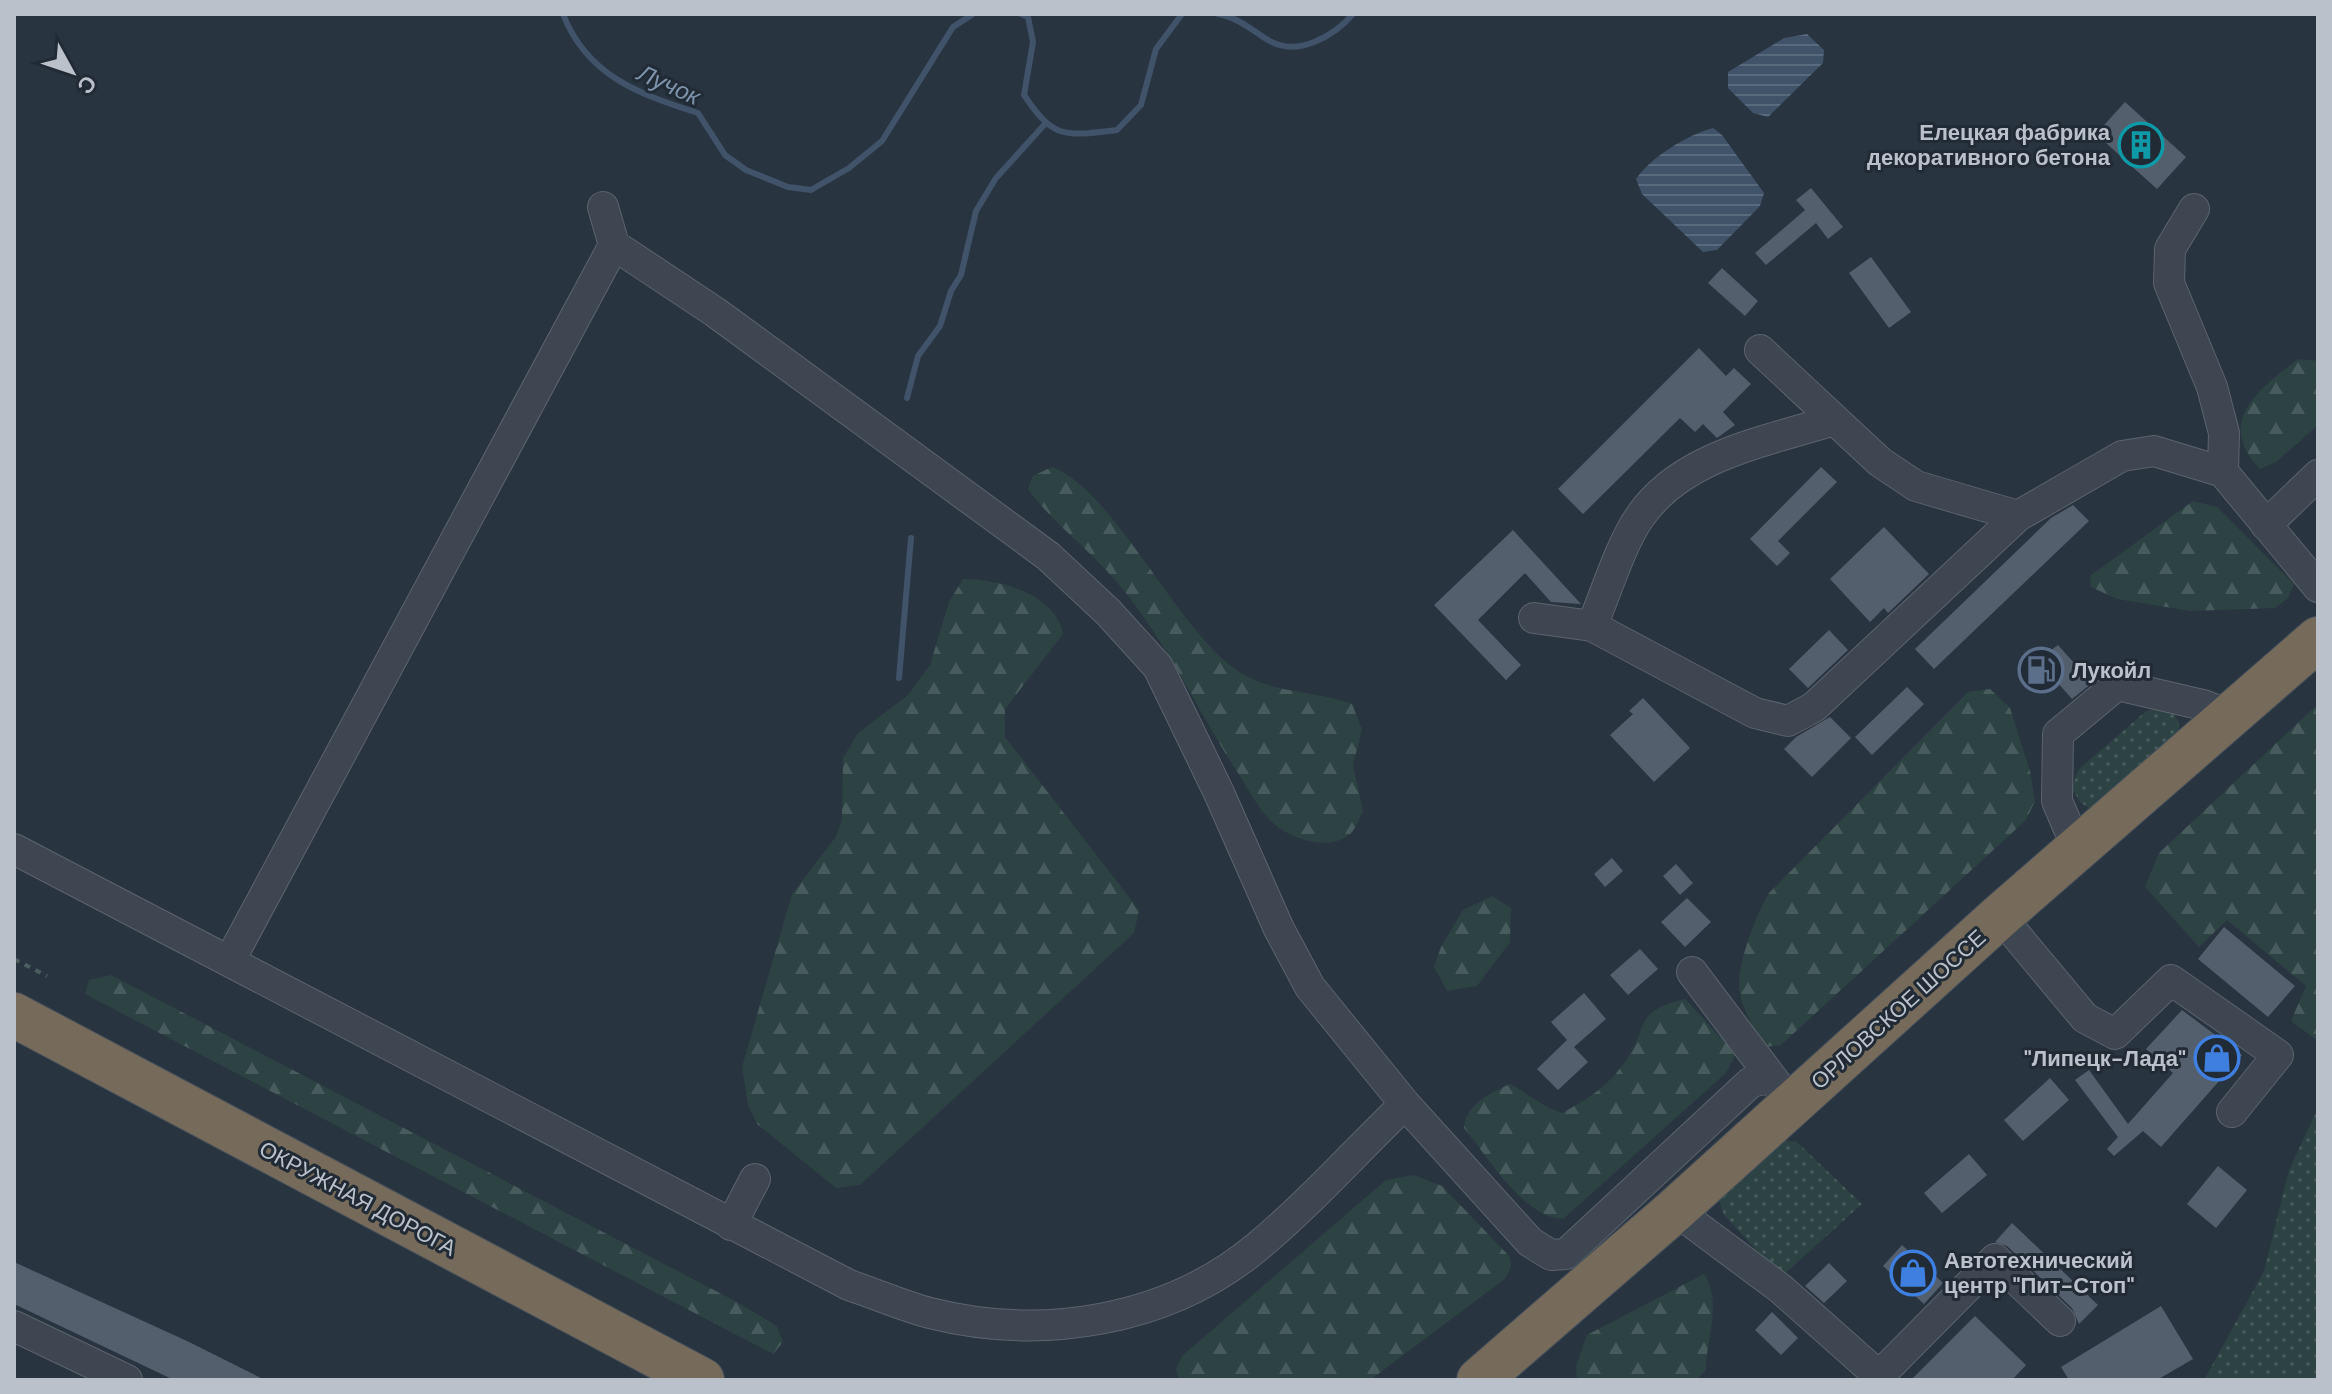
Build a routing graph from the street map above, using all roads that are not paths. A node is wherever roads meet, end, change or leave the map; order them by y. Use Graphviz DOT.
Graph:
graph roads {
  1 [pos="603,207"];
  2 [pos="2194,209"];
  3 [pos="614,245"];
  4 [pos="1760,350"];
  5 [pos="1834,420"];
  6 [pos="2223,472"];
  7 [pos="2318,475"];
  8 [pos="2018,516"];
  9 [pos="2266,525"];
  10 [pos="2316,580"];
  11 [pos="1534,618"];
  12 [pos="1592,626"];
  13 [pos="2318,639"];
  14 [pos="2231,716"];
  15 [pos="2077,848"];
  16 [pos="14,849"];
  17 [pos="2000,916"];
  18 [pos="230,960"];
  19 [pos="1692,972"];
  20 [pos="14,1015"];
  21 [pos="1781,1091"];
  22 [pos="1405,1104"];
  23 [pos="2232,1112"];
  24 [pos="755,1179"];
  25 [pos="1675,1210"];
  26 [pos="731,1225"];
  27 [pos="2060,1321"];
  28 [pos="14,1326"];
  29 [pos="88,1371"];
  30 [pos="127,1380"];
  31 [pos="702,1380"];
  32 [pos="1479,1380"];
  1 -- 3 [label="street"];
  2 -- 6 [label="street"];
  3 -- 18 [label="street"];
  3 -- 22 [label="street"];
  4 -- 5 [label="street"];
  5 -- 8 [label="street"];
  5 -- 12 [label="street"];
  6 -- 8 [label="street"];
  6 -- 9 [label="street"];
  7 -- 9 [label="street"];
  8 -- 12 [label="street"];
  9 -- 10 [label="street"];
  11 -- 12 [label="street"];
  13 -- 14 [label="highway, ОРЛОВСКОЕ ШОССЕ"];
  14 -- 15 [label="highway, ОРЛОВСКОЕ ШОССЕ"];
  14 -- 15 [label="street"];
  15 -- 17 [label="highway, ОРЛОВСКОЕ ШОССЕ"];
  16 -- 18 [label="street"];
  17 -- 21 [label="highway, ОРЛОВСКОЕ ШОССЕ"];
  17 -- 23 [label="street"];
  18 -- 26 [label="street"];
  19 -- 21 [label="street"];
  20 -- 31 [label="highway, ОКРУЖНАЯ ДОРОГА"];
  21 -- 22 [label="street"];
  21 -- 25 [label="highway, ОРЛОВСКОЕ ШОССЕ"];
  22 -- 26 [label="street"];
  24 -- 26 [label="street"];
  25 -- 27 [label="street"];
  25 -- 32 [label="highway, ОРЛОВСКОЕ ШОССЕ"];
  28 -- 29 [label="street"];
  29 -- 30 [label="street"];
}
